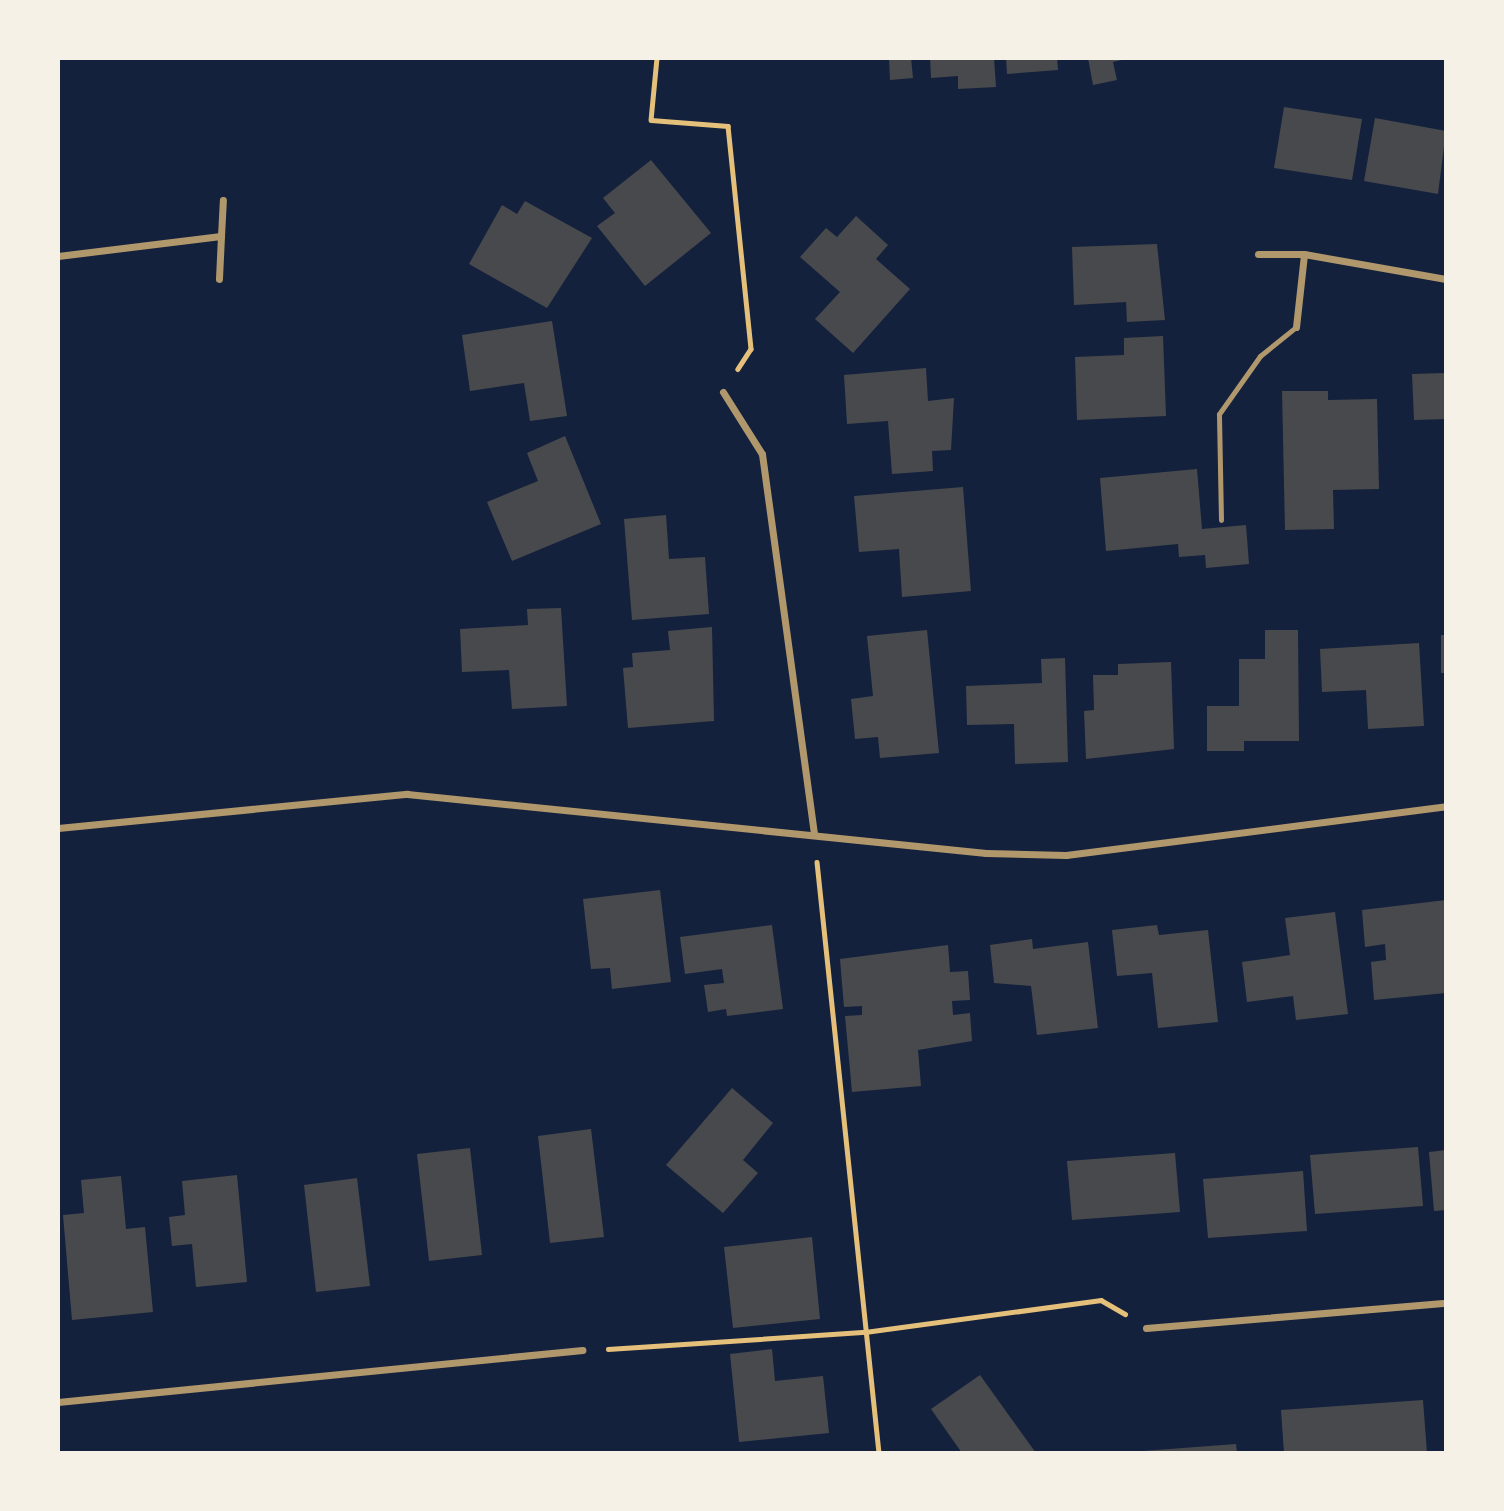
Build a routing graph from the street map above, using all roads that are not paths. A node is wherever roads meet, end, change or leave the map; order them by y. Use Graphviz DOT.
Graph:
graph roads {
  1 [pos="223,200"];
  2 [pos="221,236"];
  3 [pos="1258,254"];
  4 [pos="1304,254"];
  5 [pos="58,256"];
  6 [pos="219,279"];
  7 [pos="1446,279"];
  8 [pos="1296,327"];
  9 [pos="723,392"];
  10 [pos="1221,520"];
  11 [pos="1446,806"];
  12 [pos="58,828"];
  13 [pos="814,833"];
  14 [pos="1446,1303"];
  15 [pos="1146,1328"];
  16 [pos="582,1350"];
  17 [pos="58,1402"];
  1 -- 2 [label="street"];
  2 -- 5 [label="street"];
  2 -- 6 [label="street"];
  3 -- 4 [label="street"];
  4 -- 7 [label="street"];
  4 -- 8 [label="street"];
  8 -- 10 [label="lane"];
  9 -- 13 [label="street"];
  11 -- 13 [label="street"];
  12 -- 13 [label="street"];
  14 -- 15 [label="street"];
  16 -- 17 [label="street"];
}
